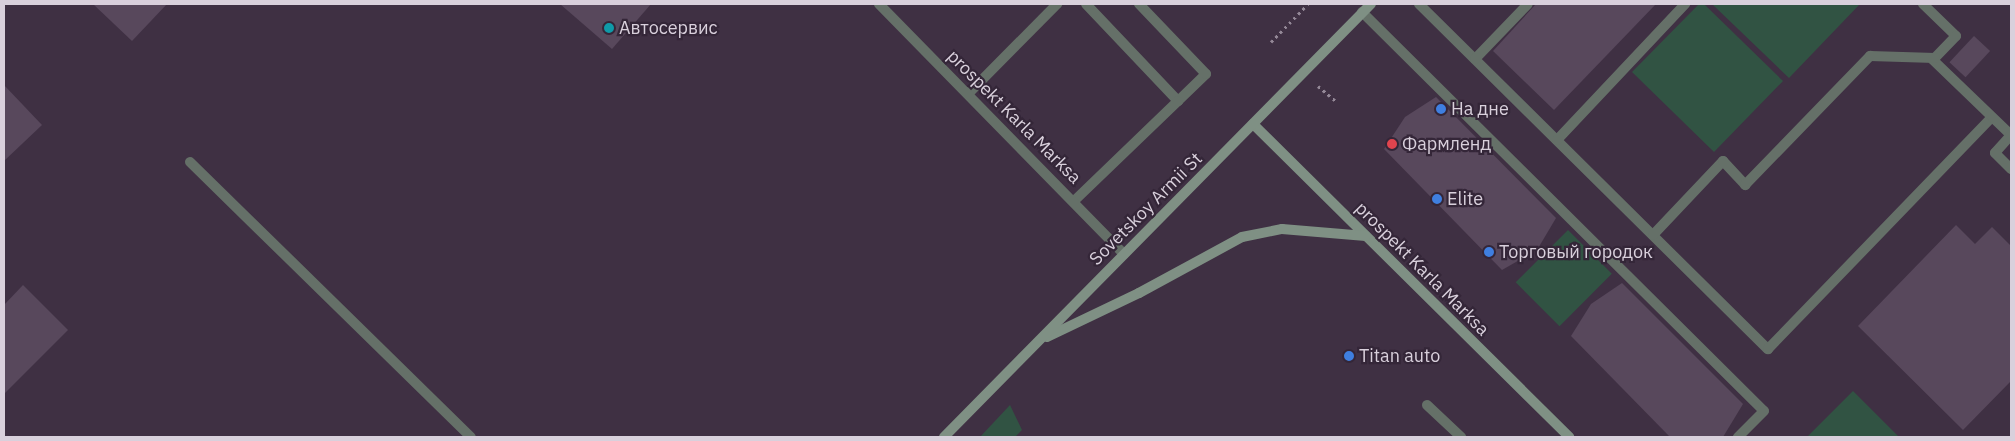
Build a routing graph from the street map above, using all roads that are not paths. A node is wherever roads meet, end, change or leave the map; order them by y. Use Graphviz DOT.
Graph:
graph roads {
  1 [pos="879,4"];
  2 [pos="1057,4"];
  3 [pos="1086,4"];
  4 [pos="1139,4"];
  5 [pos="1371,4"];
  6 [pos="1419,4"];
  7 [pos="1528,4"];
  8 [pos="1685,4"];
  9 [pos="1923,4"];
  10 [pos="1362,12"];
  11 [pos="1935,58"];
  12 [pos="1475,59"];
  13 [pos="968,94"];
  14 [pos="1178,101"];
  15 [pos="1992,117"];
  16 [pos="1253,124"];
  17 [pos="2011,135"];
  18 [pos="1557,140"];
  19 [pos="190,162"];
  20 [pos="2011,169"];
  21 [pos="1074,201"];
  22 [pos="1650,232"];
  23 [pos="1366,236"];
  24 [pos="1124,254"];
  25 [pos="1040,340"];
  26 [pos="1427,405"];
  27 [pos="471,437"];
  28 [pos="944,437"];
  29 [pos="1461,437"];
  30 [pos="1569,437"];
  31 [pos="1738,437"];
  1 -- 13 [label="street, prospekt Karla Marksa"];
  2 -- 13 [label="street"];
  3 -- 14 [label="street"];
  4 -- 14 [label="street"];
  5 -- 10 [label="street, Sovetskoy Armii St"];
  6 -- 12 [label="street"];
  7 -- 12 [label="street"];
  8 -- 18 [label="street"];
  9 -- 11 [label="street"];
  10 -- 16 [label="street, Sovetskoy Armii St"];
  10 -- 31 [label="street"];
  11 -- 15 [label="street"];
  11 -- 22 [label="street"];
  12 -- 18 [label="street"];
  13 -- 21 [label="street, prospekt Karla Marksa"];
  14 -- 21 [label="street"];
  15 -- 17 [label="street"];
  15 -- 22 [label="street"];
  16 -- 23 [label="street, prospekt Karla Marksa"];
  16 -- 24 [label="street, Sovetskoy Armii St"];
  17 -- 20 [label="street"];
  18 -- 22 [label="street"];
  19 -- 27 [label="street"];
  21 -- 24 [label="street, prospekt Karla Marksa"];
  23 -- 25 [label="street"];
  23 -- 30 [label="street, prospekt Karla Marksa"];
  24 -- 25 [label="street, Sovetskoy Armii St"];
  25 -- 28 [label="street, Sovetskoy Armii St"];
  26 -- 29 [label="street"];
}
